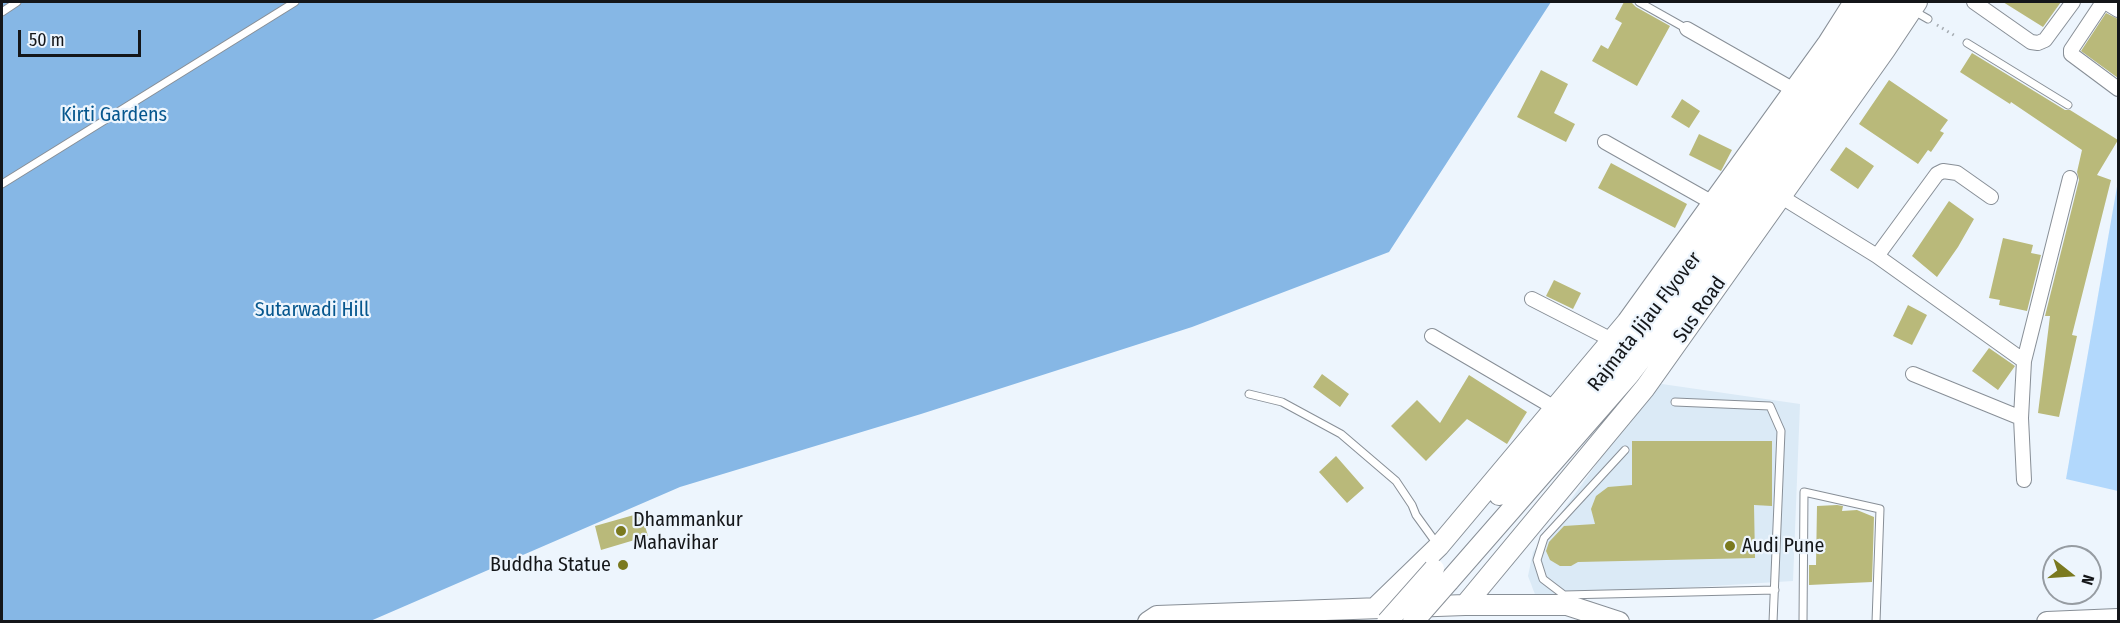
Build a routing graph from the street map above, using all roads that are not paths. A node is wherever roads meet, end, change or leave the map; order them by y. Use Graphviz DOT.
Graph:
graph roads {
  1 [pos="17,2"];
  2 [pos="295,2"];
  3 [pos="1639,2"];
  4 [pos="1854,2"];
  5 [pos="1877,2"];
  6 [pos="1974,2"];
  7 [pos="2073,2"];
  8 [pos="2104,2"];
  9 [pos="1913,8"];
  10 [pos="2118,10"];
  11 [pos="2,12"];
  12 [pos="1687,29"];
  13 [pos="1967,43"];
  14 [pos="2118,88"];
  15 [pos="1794,90"];
  16 [pos="2068,105"];
  17 [pos="1605,142"];
  18 [pos="2070,178"];
  19 [pos="2,184"];
  20 [pos="1780,196"];
  21 [pos="1991,197"];
  22 [pos="1713,203"];
  23 [pos="1877,256"];
  24 [pos="1532,299"];
  25 [pos="1432,336"];
  26 [pos="1612,340"];
  27 [pos="2024,361"];
  28 [pos="1913,374"];
  29 [pos="1249,394"];
  30 [pos="1675,402"];
  31 [pos="1555,408"];
  32 [pos="2021,418"];
  33 [pos="1624,450"];
  34 [pos="2024,480"];
  35 [pos="1439,546"];
  36 [pos="1441,575"];
  37 [pos="1774,590"];
  38 [pos="1465,605"];
  39 [pos="1381,615"];
  40 [pos="2118,619"];
  41 [pos="1148,621"];
  42 [pos="1413,621"];
  43 [pos="1619,621"];
  44 [pos="1773,621"];
  45 [pos="1803,621"];
  46 [pos="1876,621"];
  47 [pos="2047,621"];
  1 -- 11 [label="lane"];
  2 -- 19 [label="lane"];
  3 -- 12 [label="lane"];
  4 -- 15 [label="street"];
  5 -- 36 [label="street, Rajmata Jijau Flyover"];
  6 -- 7 [label="street"];
  8 -- 10 [label="street"];
  8 -- 14 [label="street"];
  9 -- 20 [label="street, Sus Road"];
  9 -- 36 [label="street, Rajmata Jijau Flyover"];
  12 -- 15 [label="street"];
  13 -- 16 [label="lane"];
  15 -- 22 [label="street"];
  17 -- 22 [label="street"];
  18 -- 27 [label="street"];
  20 -- 23 [label="street"];
  20 -- 38 [label="street, Sus Road"];
  21 -- 23 [label="street"];
  22 -- 26 [label="street"];
  23 -- 27 [label="street"];
  24 -- 26 [label="street"];
  25 -- 31 [label="street"];
  26 -- 31 [label="street"];
  27 -- 32 [label="street"];
  28 -- 32 [label="street"];
  29 -- 35 [label="lane"];
  30 -- 37 [label="lane"];
  31 -- 35 [label="street"];
  32 -- 34 [label="street"];
  33 -- 37 [label="lane"];
  35 -- 39 [label="street"];
  36 -- 39 [label="street, Rajmata Jijau Flyover, bridge"];
  36 -- 42 [label="street, Rajmata Jijau Flyover, bridge"];
  37 -- 44 [label="lane"];
  38 -- 39 [label="street"];
  38 -- 43 [label="street"];
  39 -- 41 [label="street"];
  40 -- 47 [label="street"];
  45 -- 46 [label="lane"];
}
